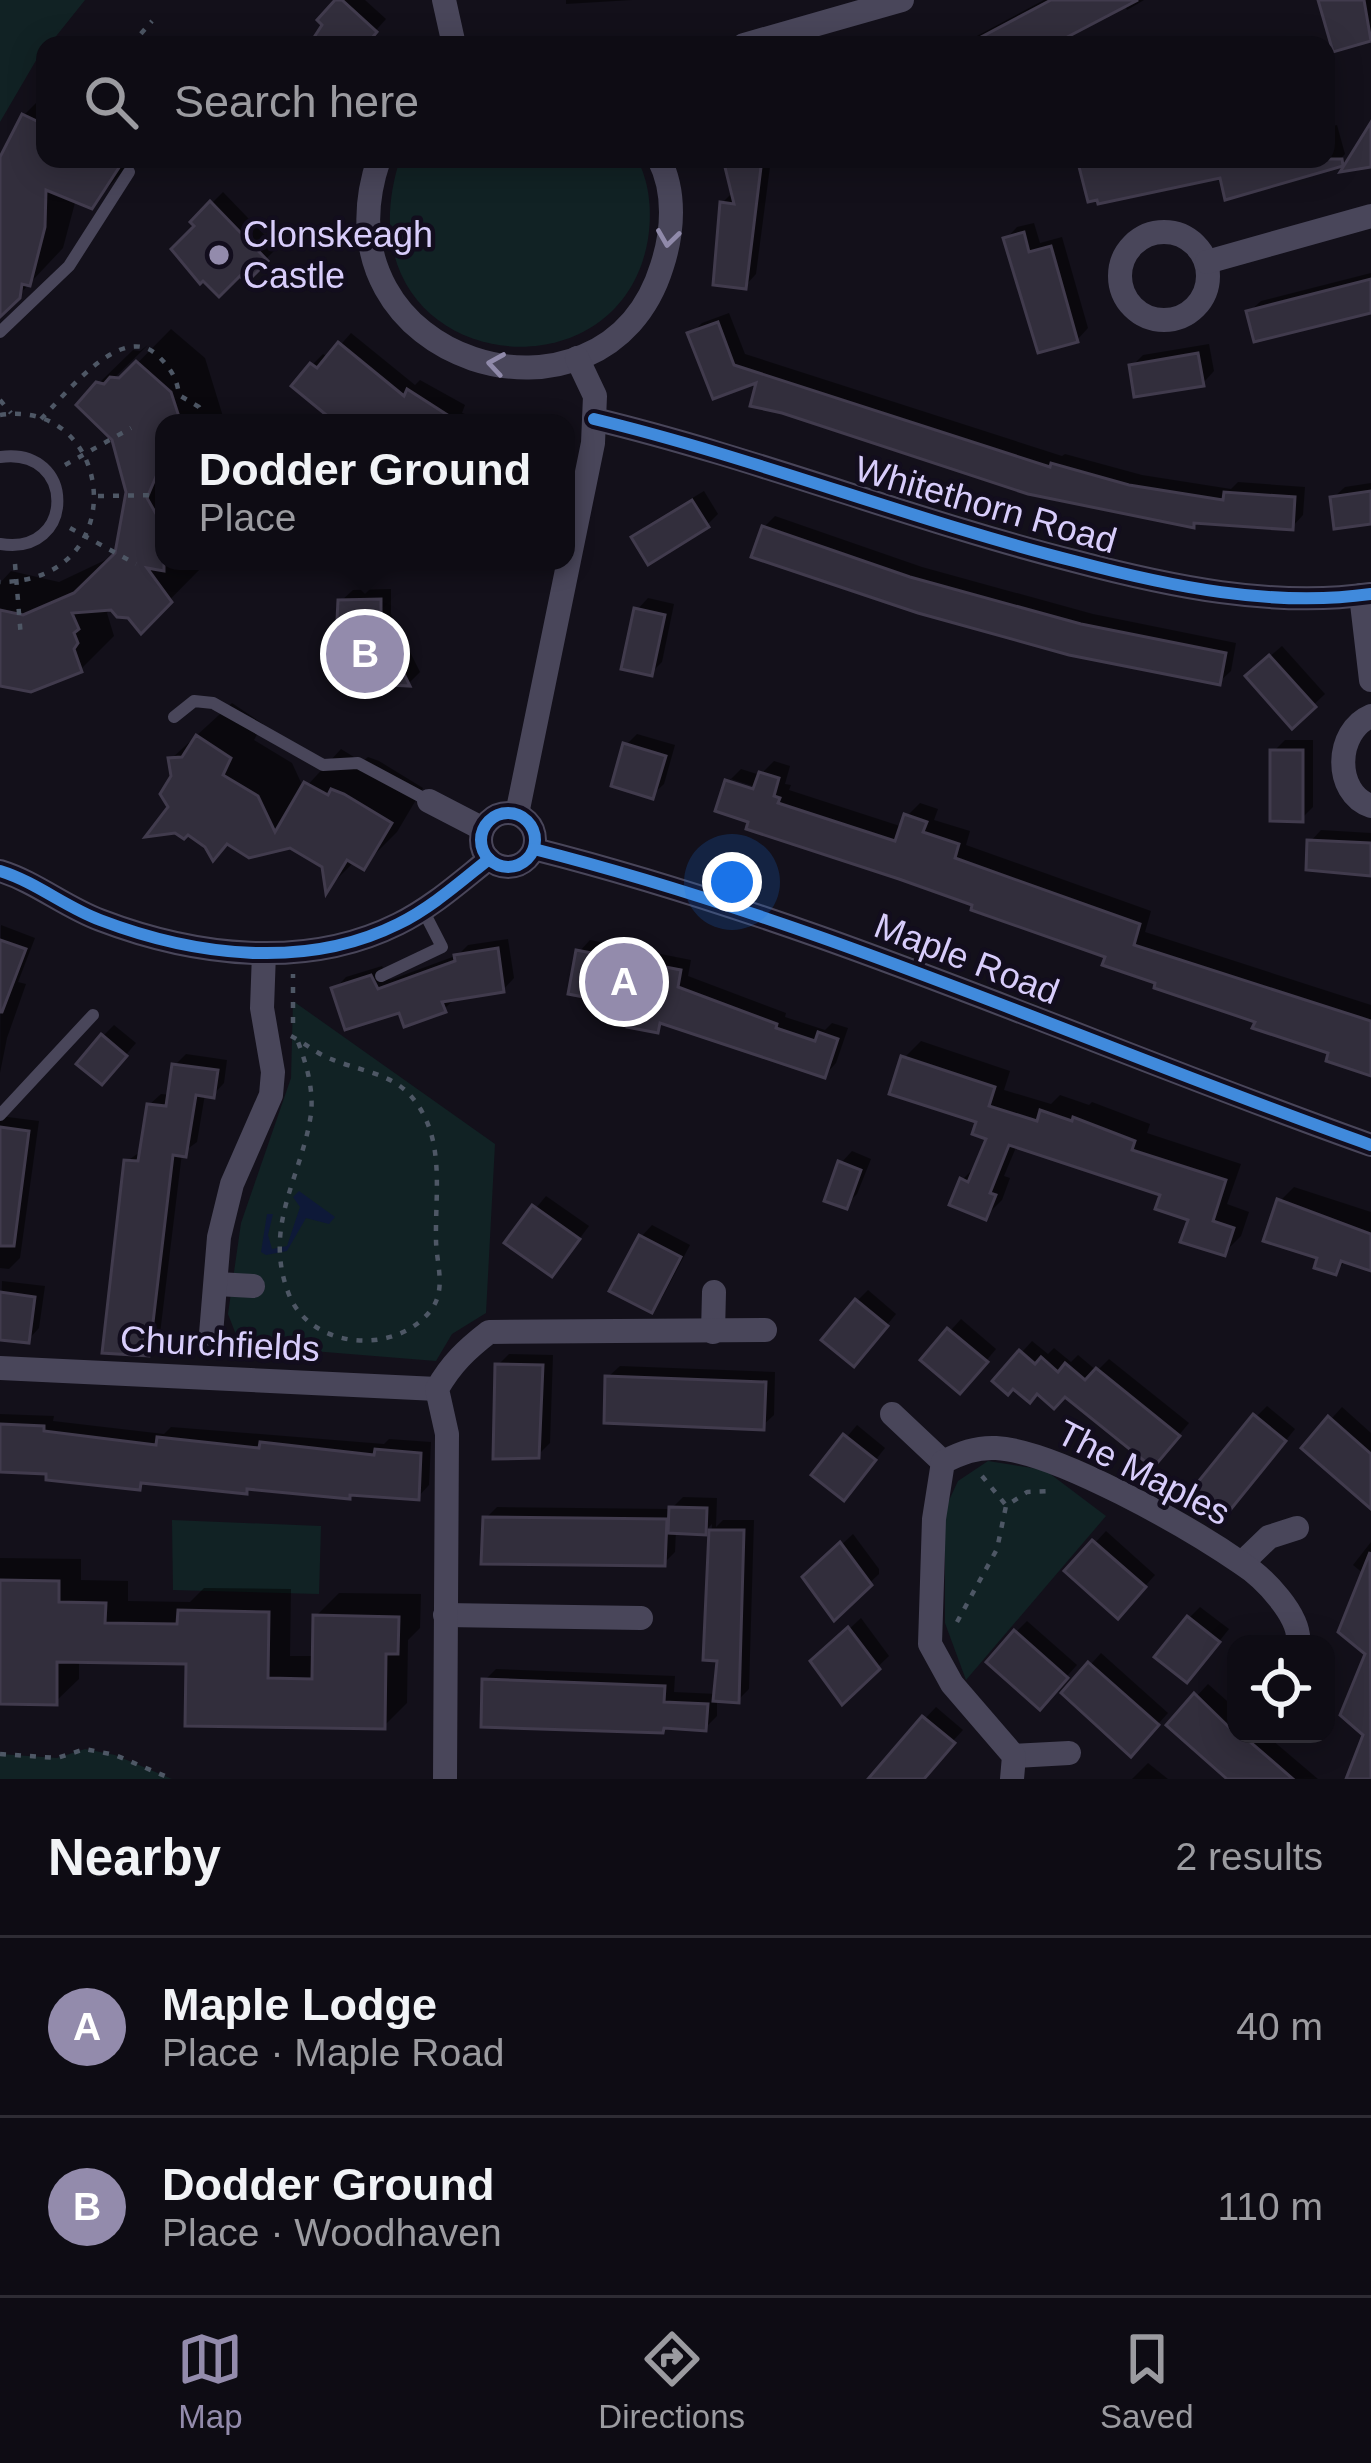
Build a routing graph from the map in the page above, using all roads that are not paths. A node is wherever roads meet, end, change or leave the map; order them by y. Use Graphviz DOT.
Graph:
graph roads {
  1 [pos="444,0"];
  2 [pos="902,0"];
  3 [pos="452,36"];
  4 [pos="775,36"];
  5 [pos="376,168"];
  6 [pos="661,168"];
  7 [pos="129,172"];
  8 [pos="1371,216"];
  9 [pos="1207,262"];
  10 [pos="0,332"];
  11 [pos="577,358"];
  12 [pos="594,419"];
  13 [pos="0,457"];
  14 [pos="575,527"];
  15 [pos="7,545"];
  16 [pos="566,570"];
  17 [pos="1366,594"];
  18 [pos="1371,680"];
  19 [pos="1371,716"];
  20 [pos="174,717"];
  21 [pos="429,801"];
  22 [pos="1371,806"];
  23 [pos="517,814"];
  24 [pos="482,829"];
  25 [pos="534,849"];
  26 [pos="489,860"];
  27 [pos="0,871"];
  28 [pos="423,910"];
  29 [pos="264,953"];
  30 [pos="381,976"];
  31 [pos="93,1015"];
  32 [pos="0,1115"];
  33 [pos="1371,1145"];
  34 [pos="217,1284"];
  35 [pos="253,1286"];
  36 [pos="714,1292"];
  37 [pos="765,1330"];
  38 [pos="712,1332"];
  39 [pos="211,1334"];
  40 [pos="0,1368"];
  41 [pos="437,1389"];
  42 [pos="892,1414"];
  43 [pos="943,1462"];
  44 [pos="1297,1528"];
  45 [pos="1242,1563"];
  46 [pos="446,1615"];
  47 [pos="641,1618"];
  48 [pos="1299,1635"];
  49 [pos="1069,1753"];
  50 [pos="1013,1767"];
  51 [pos="445,1779"];
  1 -- 3 [label="street"];
  2 -- 4 [label="street"];
  11 -- 5 [label="street, one-way"];
  6 -- 11 [label="street, one-way"];
  7 -- 10 [label="lane"];
  8 -- 9 [label="street"];
  11 -- 12 [label="street"];
  12 -- 14 [label="street"];
  12 -- 17 [label="street, Whitethorn Road"];
  13 -- 15 [label="lane"];
  16 -- 23 [label="street"];
  17 -- 18 [label="street, Whitethorn Road"];
  19 -- 22 [label="street"];
  20 -- 21 [label="lane"];
  21 -- 24 [label="street"];
  23 -- 24 [label="street"];
  23 -- 25 [label="street"];
  24 -- 26 [label="street"];
  25 -- 26 [label="street"];
  25 -- 33 [label="street, Maple Road"];
  26 -- 28 [label="street"];
  27 -- 29 [label="street"];
  28 -- 29 [label="street"];
  28 -- 30 [label="lane"];
  29 -- 34 [label="street, Churchfields"];
  31 -- 32 [label="lane"];
  34 -- 35 [label="street"];
  34 -- 39 [label="street, Churchfields"];
  36 -- 38 [label="street"];
  37 -- 38 [label="street"];
  38 -- 41 [label="street"];
  40 -- 41 [label="street, Churchfields"];
  41 -- 46 [label="street"];
  42 -- 43 [label="street"];
  43 -- 45 [label="street, The Maples"];
  43 -- 50 [label="street"];
  44 -- 45 [label="street, The Maples"];
  45 -- 48 [label="street, The Maples"];
  46 -- 47 [label="street"];
  46 -- 51 [label="street"];
  49 -- 50 [label="street"];
}
